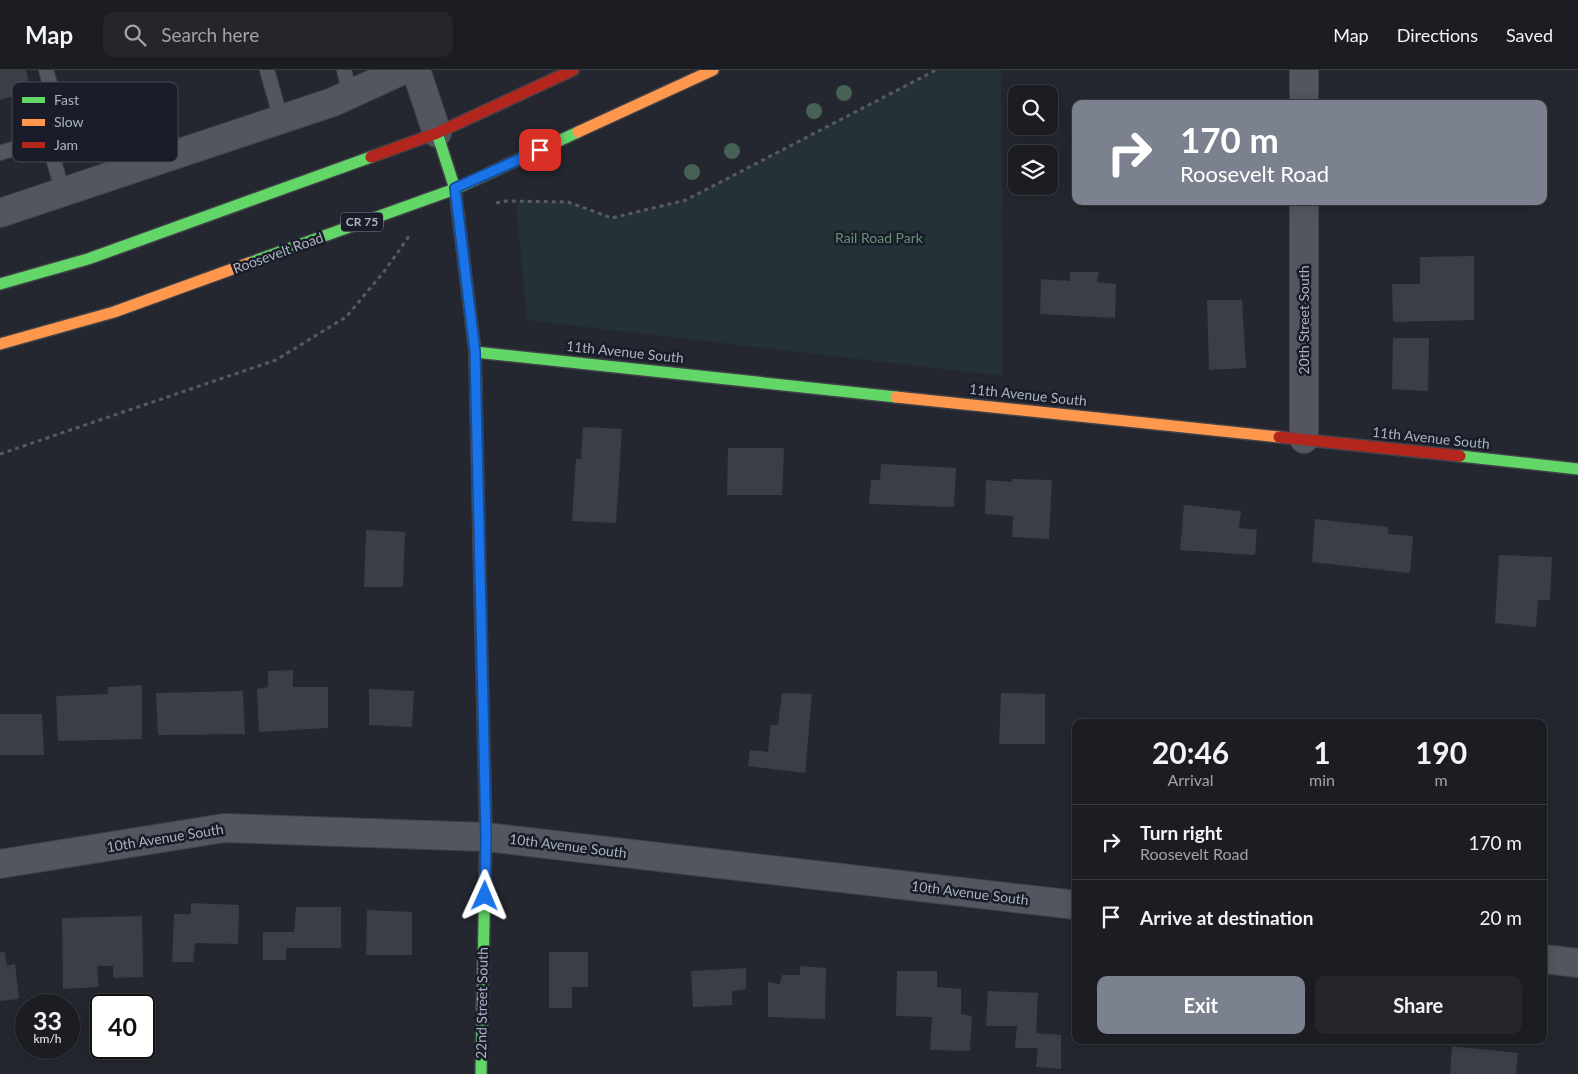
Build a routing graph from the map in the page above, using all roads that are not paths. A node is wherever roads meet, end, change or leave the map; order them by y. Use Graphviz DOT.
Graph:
graph roads {
  1 [pos="267,70"];
  2 [pos="403,70"];
  3 [pos="416,70"];
  4 [pos="573,70"];
  5 [pos="713,70"];
  6 [pos="1304,70"];
  7 [pos="347,82"];
  8 [pos="1304,100"];
  9 [pos="281,119"];
  10 [pos="437,133"];
  11 [pos="12,149"];
  12 [pos="0,153"];
  13 [pos="178,153"];
  14 [pos="54,162"];
  15 [pos="153,162"];
  16 [pos="455,188"];
  17 [pos="63,192"];
  18 [pos="1304,205"];
  19 [pos="0,212"];
  20 [pos="0,284"];
  21 [pos="0,344"];
  22 [pos="475,352"];
  23 [pos="1304,439"];
  24 [pos="1578,469"];
  25 [pos="486,837"];
  26 [pos="0,864"];
  27 [pos="1072,905"];
  28 [pos="1547,959"];
  29 [pos="1578,963"];
  30 [pos="481,1074"];
  1 -- 9 [label="lane"];
  2 -- 7 [label="street"];
  3 -- 10 [label="street, 22nd Street South"];
  4 -- 10 [label="street"];
  5 -- 16 [label="street, Roosevelt Road / CR 75"];
  6 -- 8 [label="street"];
  7 -- 9 [label="street"];
  9 -- 13 [label="street"];
  10 -- 16 [label="street, 22nd Street South"];
  10 -- 20 [label="street"];
  11 -- 12 [label="lane"];
  14 -- 17 [label="lane"];
  15 -- 17 [label="street"];
  16 -- 21 [label="street, Roosevelt Road / CR 75"];
  16 -- 22 [label="street, 22nd Street South"];
  17 -- 19 [label="street"];
  18 -- 23 [label="street, 20th Street South"];
  22 -- 23 [label="street, 11th Avenue South"];
  22 -- 25 [label="street, 22nd Street South"];
  23 -- 24 [label="street, 11th Avenue South"];
  25 -- 26 [label="street, 10th Avenue South"];
  25 -- 27 [label="street, 10th Avenue South"];
  25 -- 30 [label="street, 22nd Street South"];
  28 -- 29 [label="street"];
}
